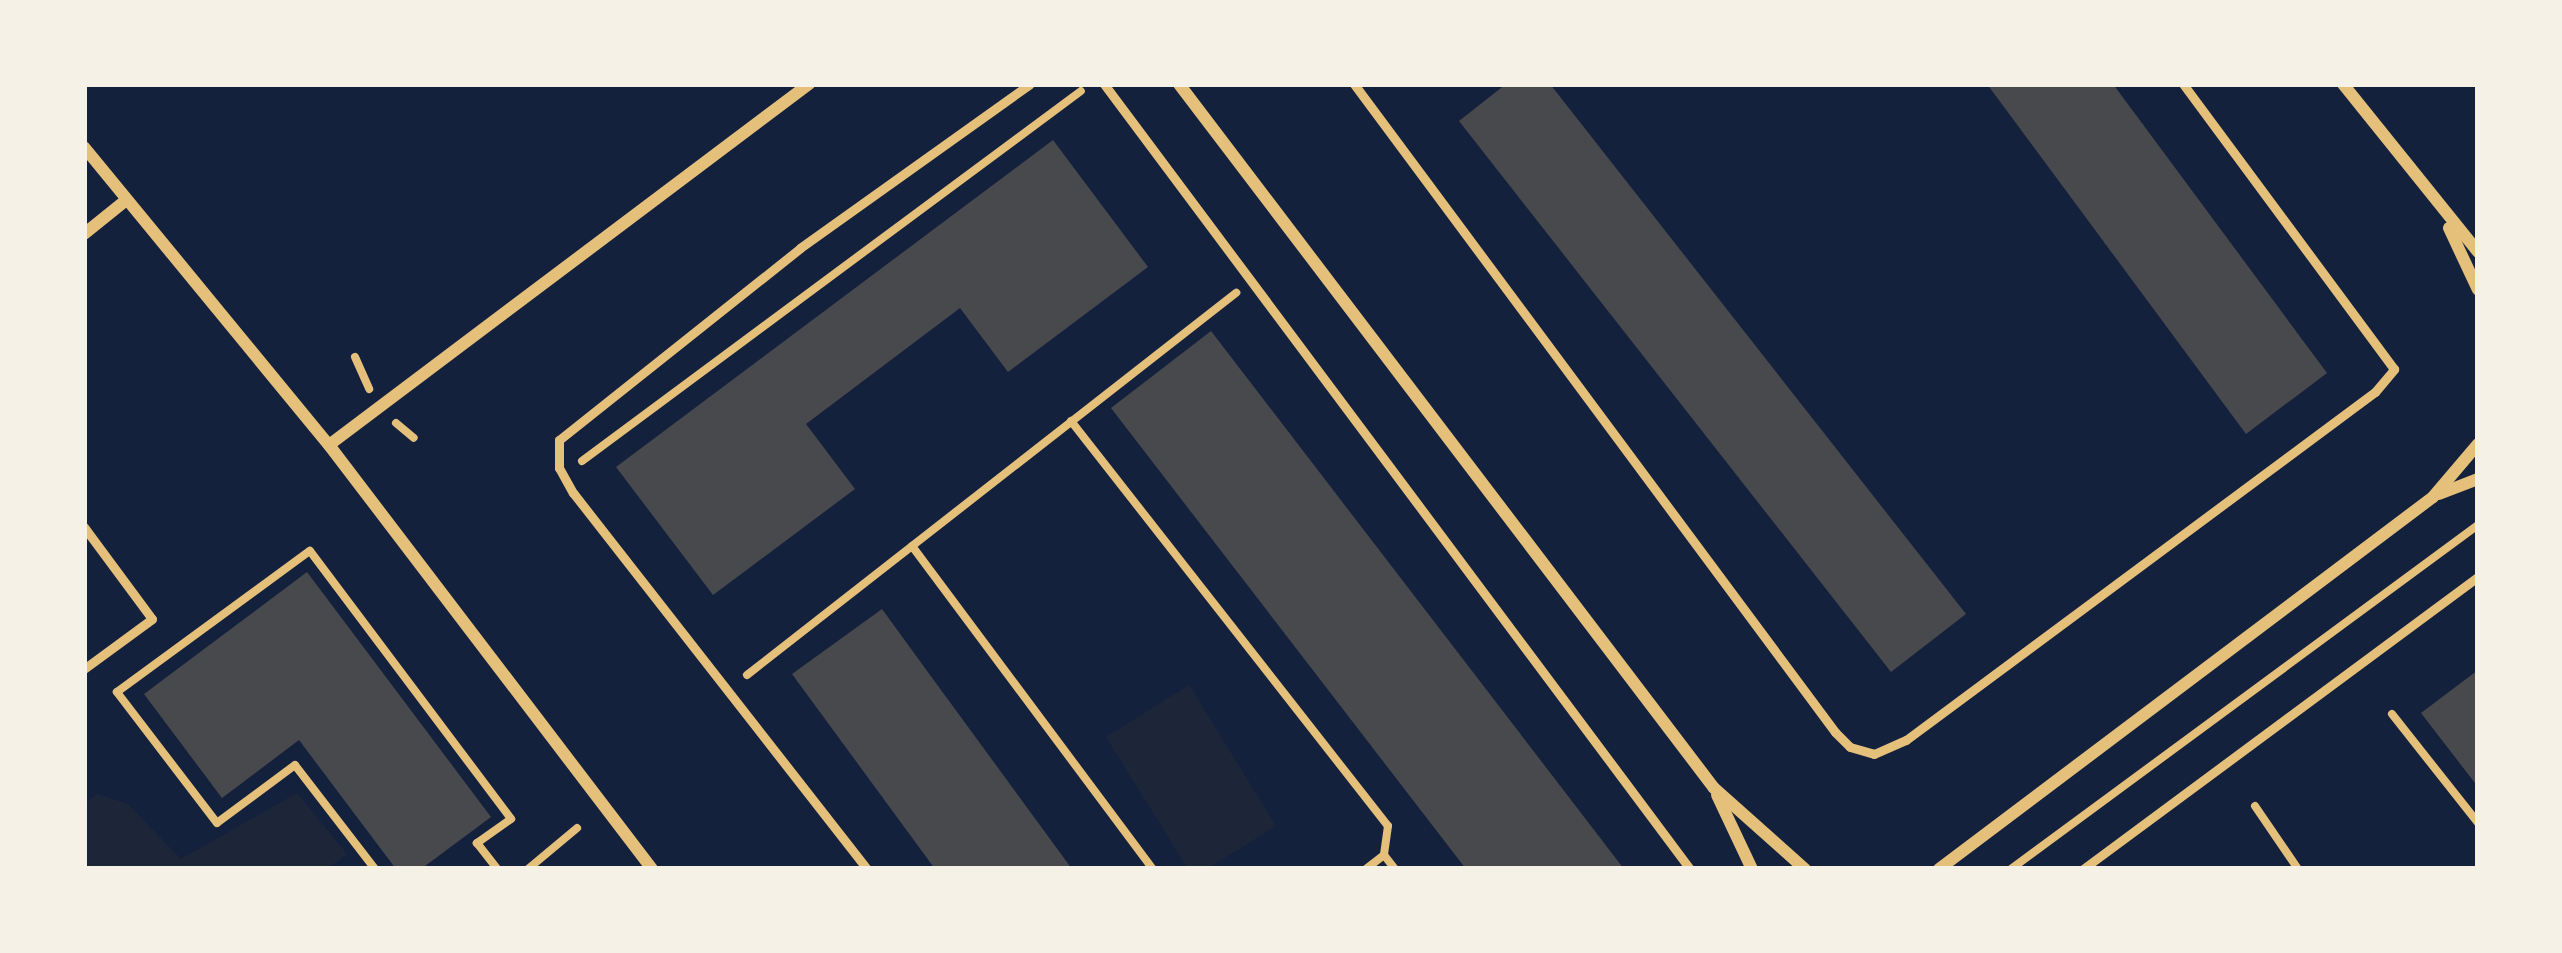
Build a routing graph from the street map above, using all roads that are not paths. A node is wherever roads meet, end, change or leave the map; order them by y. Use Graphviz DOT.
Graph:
graph roads {
  1 [pos="809,84"];
  2 [pos="1030,84"];
  3 [pos="1104,84"];
  4 [pos="1179,84"];
  5 [pos="1354,84"];
  6 [pos="2183,84"];
  7 [pos="2343,84"];
  8 [pos="84,146"];
  9 [pos="125,201"];
  10 [pos="2443,216"];
  11 [pos="84,234"];
  12 [pos="2478,252"];
  13 [pos="2478,290"];
  14 [pos="2478,444"];
  15 [pos="329,446"];
  16 [pos="2478,478"];
  17 [pos="2433,497"];
  18 [pos="84,527"];
  19 [pos="2478,577"];
  20 [pos="84,669"];
  21 [pos="1714,788"];
  22 [pos="1938,868"];
  23 [pos="652,869"];
  24 [pos="867,869"];
  25 [pos="1690,869"];
  26 [pos="1752,869"];
  27 [pos="1805,869"];
  28 [pos="2083,869"];
  1 -- 15 [label="street"];
  2 -- 24 [label="lane"];
  3 -- 25 [label="lane"];
  4 -- 21 [label="street"];
  5 -- 6 [label="lane"];
  7 -- 10 [label="street"];
  8 -- 9 [label="street"];
  9 -- 11 [label="street"];
  9 -- 15 [label="street"];
  10 -- 12 [label="street"];
  10 -- 13 [label="street"];
  14 -- 17 [label="street"];
  15 -- 23 [label="street"];
  16 -- 17 [label="street"];
  17 -- 22 [label="street"];
  18 -- 20 [label="lane"];
  19 -- 28 [label="lane"];
  21 -- 26 [label="street"];
  21 -- 27 [label="street"];
}
